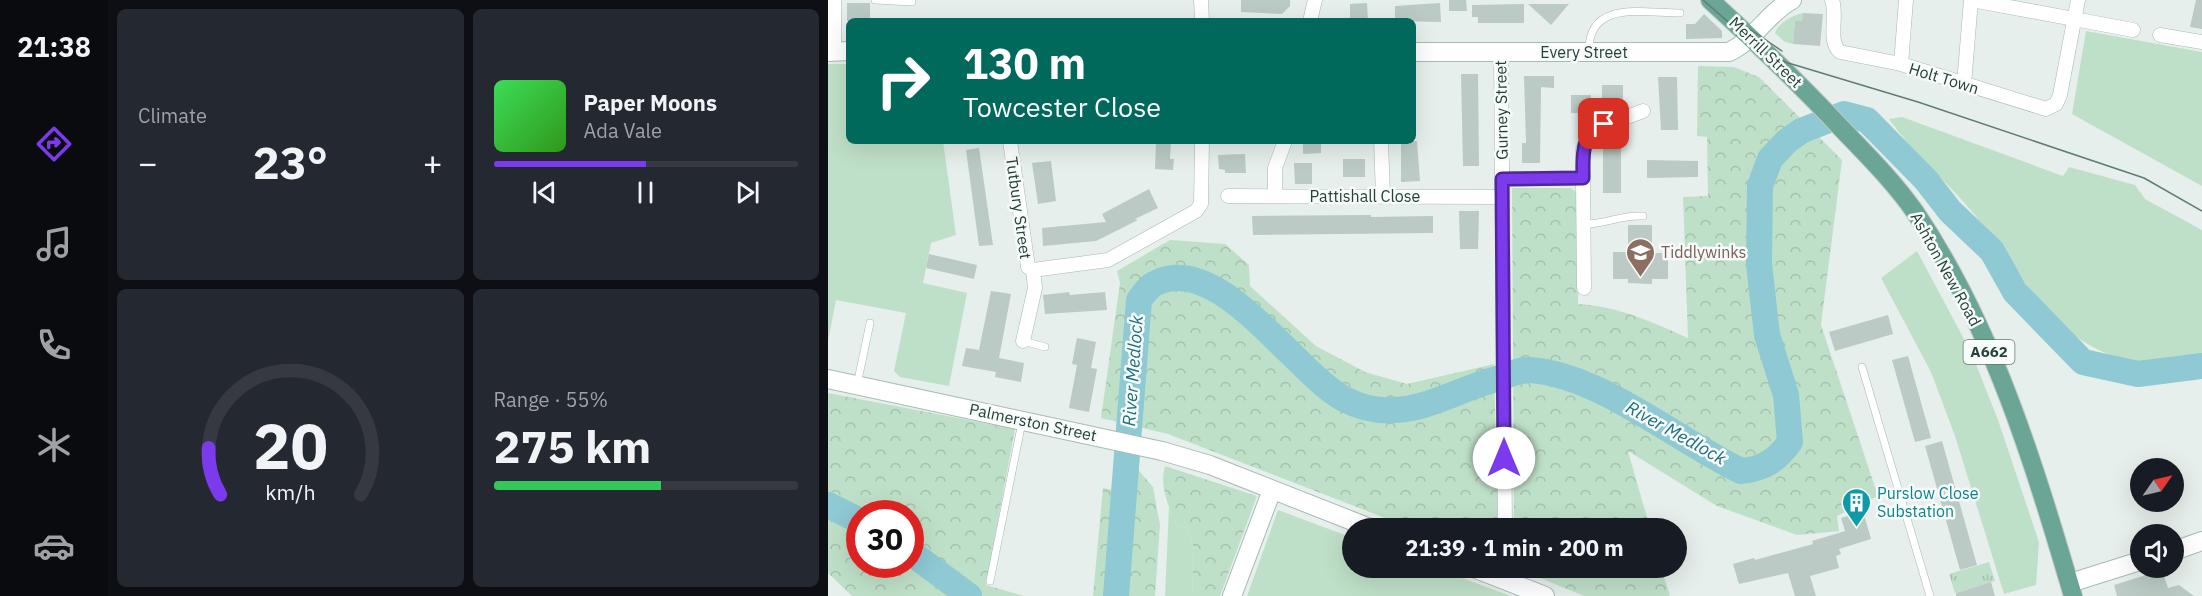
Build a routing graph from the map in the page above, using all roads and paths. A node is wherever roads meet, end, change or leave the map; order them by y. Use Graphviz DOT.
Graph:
graph roads {
  1 [pos="834,0"];
  2 [pos="875,0"];
  3 [pos="1201,0"];
  4 [pos="1315,0"];
  5 [pos="1710,0"];
  6 [pos="1792,0"];
  7 [pos="1832,0"];
  8 [pos="1906,0"];
  9 [pos="1972,0"];
  10 [pos="2078,0"];
  11 [pos="912,2"];
  12 [pos="1680,13"];
  13 [pos="1202,18"];
  14 [pos="1311,18"];
  15 [pos="2075,20"];
  16 [pos="2133,30"];
  17 [pos="2160,35"];
  18 [pos="1752,38"];
  19 [pos="2202,42"];
  20 [pos="837,52"];
  21 [pos="1416,52"];
  22 [pos="1501,52"];
  23 [pos="1589,52"];
  24 [pos="1900,64"];
  25 [pos="1964,84"];
  26 [pos="1643,111"];
  27 [pos="1845,132"];
  28 [pos="1010,144"];
  29 [pos="1202,144"];
  30 [pos="1284,144"];
  31 [pos="1381,144"];
  32 [pos="1583,178"];
  33 [pos="1502,179"];
  34 [pos="1228,196"];
  35 [pos="1275,196"];
  36 [pos="1383,196"];
  37 [pos="1502,197"];
  38 [pos="1643,216"];
  39 [pos="1583,224"];
  40 [pos="1034,270"];
  41 [pos="1584,288"];
  42 [pos="870,323"];
  43 [pos="1023,342"];
  44 [pos="1045,347"];
  45 [pos="1862,367"];
  46 [pos="828,379"];
  47 [pos="857,385"];
  48 [pos="1022,420"];
  49 [pos="1272,490"];
  50 [pos="1344,518"];
  51 [pos="1505,518"];
  52 [pos="2202,542"];
  53 [pos="2184,548"];
  54 [pos="2130,565"];
  55 [pos="1512,578"];
  56 [pos="990,581"];
  57 [pos="2072,590"];
  58 [pos="1232,596"];
  59 [pos="1545,596"];
  60 [pos="1930,596"];
  1 -- 20 [label="street"];
  2 -- 11 [label="lane"];
  3 -- 13 [label="street"];
  4 -- 14 [label="street"];
  5 -- 18 [label="main road, Merrill Street / A662"];
  6 -- 18 [label="street"];
  7 -- 24 [label="street, Holt Town"];
  8 -- 24 [label="street"];
  9 -- 15 [label="street"];
  9 -- 25 [label="street"];
  10 -- 15 [label="street"];
  12 -- 23 [label="lane"];
  15 -- 16 [label="street"];
  15 -- 25 [label="street, Holt Town"];
  17 -- 19 [label="street"];
  18 -- 23 [label="street, Every Street"];
  18 -- 27 [label="main road, Merrill Street / A662"];
  21 -- 22 [label="street, Every Street"];
  22 -- 23 [label="street, Every Street"];
  22 -- 33 [label="street, Gurney Street"];
  24 -- 25 [label="street, Holt Town"];
  26 -- 32 [label="street"];
  27 -- 57 [label="main road, Ashton New Road / A662"];
  28 -- 40 [label="street, Tutbury Street"];
  29 -- 40 [label="street"];
  30 -- 35 [label="street"];
  31 -- 36 [label="street"];
  32 -- 33 [label="street"];
  32 -- 39 [label="street"];
  33 -- 37 [label="street, Gurney Street"];
  34 -- 35 [label="street, Pattishall Close"];
  35 -- 36 [label="street, Pattishall Close"];
  36 -- 37 [label="street, Pattishall Close"];
  37 -- 51 [label="street, Gurney Street"];
  38 -- 39 [label="lane"];
  39 -- 41 [label="street"];
  40 -- 43 [label="street, Tutbury Street"];
  42 -- 47 [label="lane"];
  43 -- 44 [label="lane"];
  45 -- 60 [label="lane"];
  46 -- 47 [label="street, Palmerston Street"];
  47 -- 48 [label="street, Palmerston Street"];
  48 -- 49 [label="street, Palmerston Street"];
  48 -- 56 [label="lane"];
  49 -- 50 [label="street, Palmerston Street"];
  49 -- 58 [label="street"];
  52 -- 53 [label="street"];
  54 -- 57 [label="street"];
  55 -- 59 [label="street"];
}
